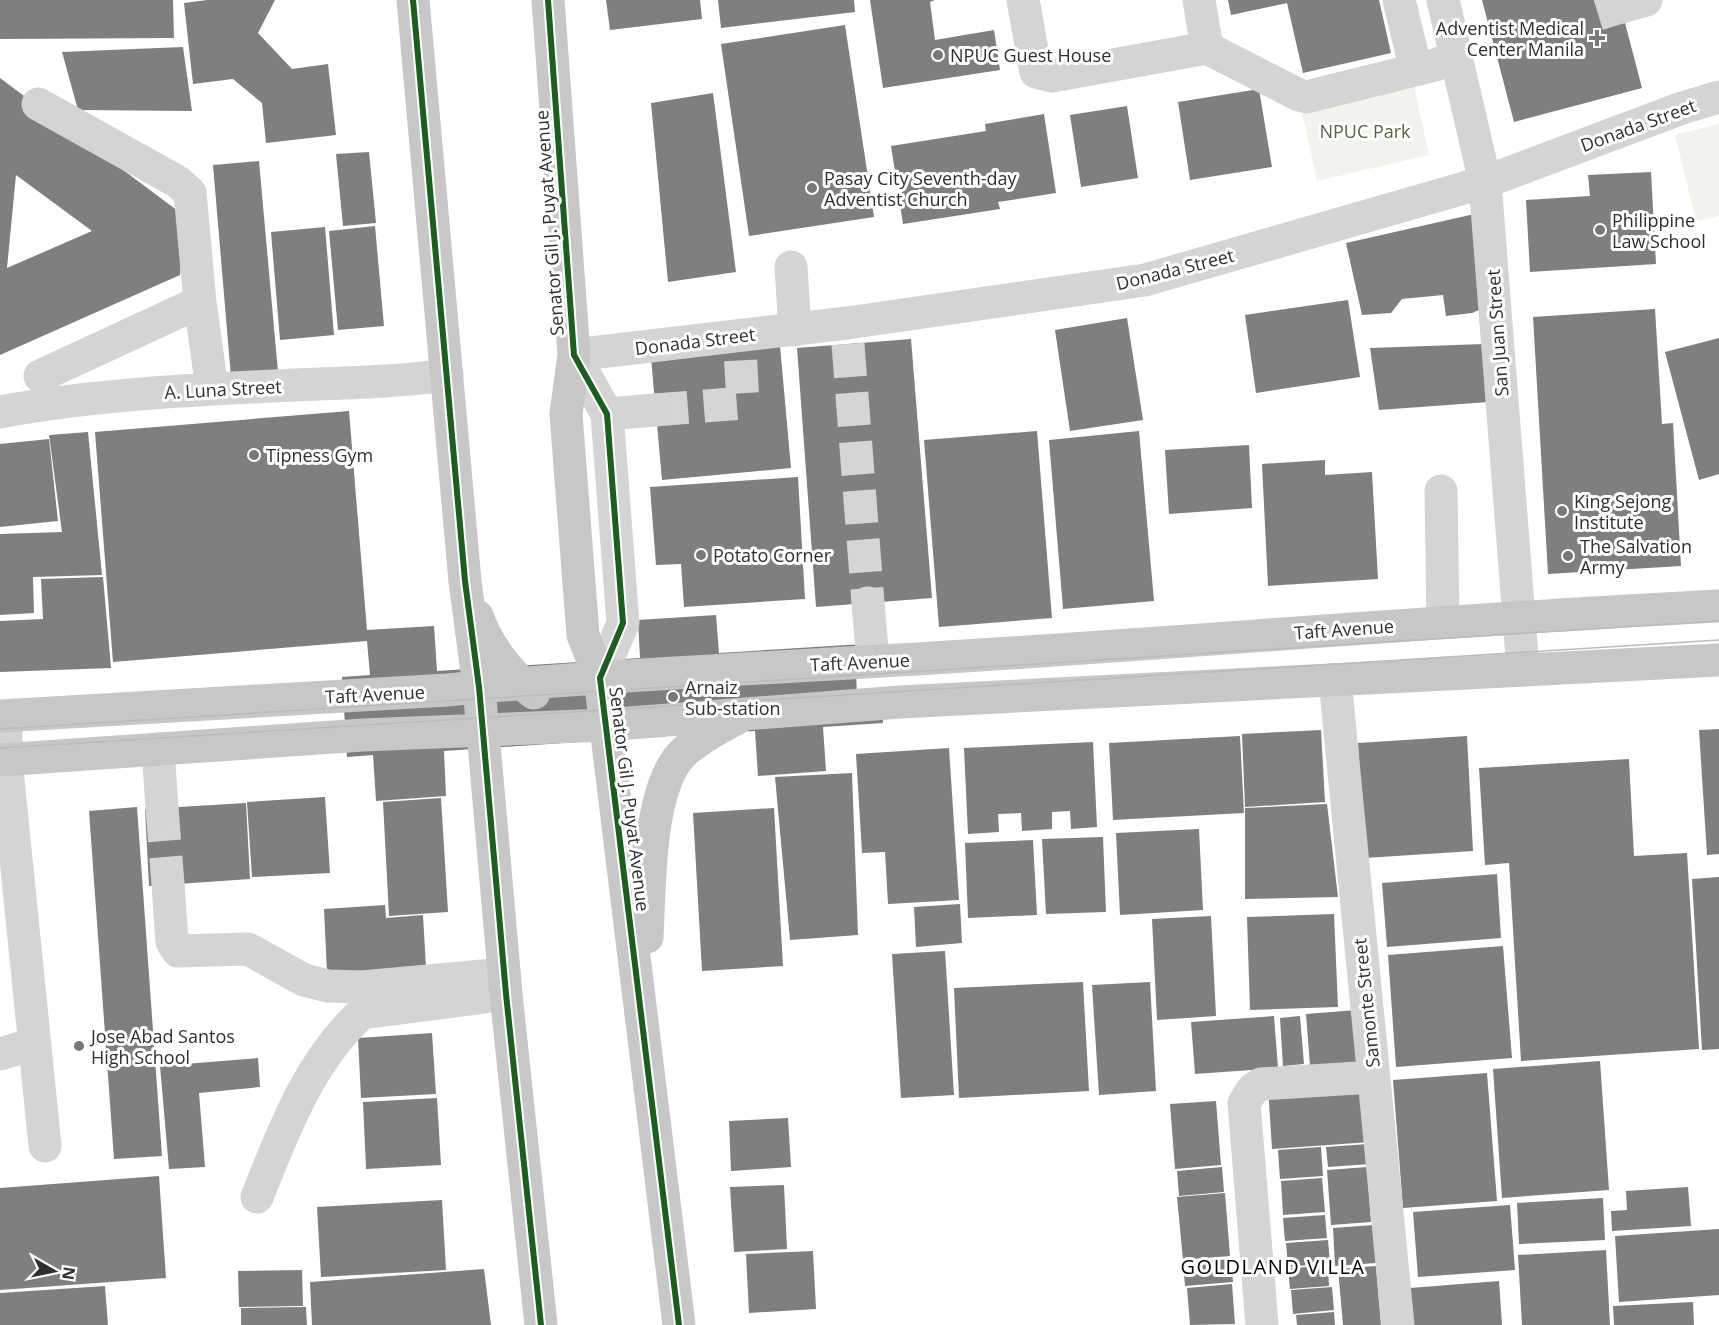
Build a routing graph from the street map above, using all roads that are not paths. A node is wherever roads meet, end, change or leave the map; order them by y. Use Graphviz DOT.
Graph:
graph roads {
  1 [pos="412,0"];
  2 [pos="548,0"];
  3 [pos="1023,0"];
  4 [pos="1199,0"];
  5 [pos="1399,0"];
  6 [pos="1443,0"];
  7 [pos="1207,48"];
  8 [pos="1456,57"];
  9 [pos="1416,70"];
  10 [pos="1719,97"];
  11 [pos="38,104"];
  12 [pos="1485,182"];
  13 [pos="791,267"];
  14 [pos="200,302"];
  15 [pos="795,330"];
  16 [pos="574,355"];
  17 [pos="447,375"];
  18 [pos="40,376"];
  19 [pos="212,389"];
  20 [pos="655,410"];
  21 [pos="0,412"];
  22 [pos="607,414"];
  23 [pos="1441,491"];
  24 [pos="465,581"];
  25 [pos="868,603"];
  26 [pos="1719,606"];
  27 [pos="1519,617"];
  28 [pos="1443,622"];
  29 [pos="1719,660"];
  30 [pos="873,661"];
  31 [pos="1523,670"];
  32 [pos="600,678"];
  33 [pos="1335,680"];
  34 [pos="520,682"];
  35 [pos="479,687"];
  36 [pos="747,712"];
  37 [pos="3,716"];
  38 [pos="604,724"];
  39 [pos="483,730"];
  40 [pos="158,749"];
  41 [pos="3,760"];
  42 [pos="162,808"];
  43 [pos="168,884"];
  44 [pos="505,984"];
  45 [pos="642,1010"];
  46 [pos="34,1044"];
  47 [pos="0,1054"];
  48 [pos="1373,1077"];
  49 [pos="45,1146"];
  50 [pos="257,1197"];
  51 [pos="541,1325"];
  52 [pos="679,1325"];
  53 [pos="1262,1325"];
  54 [pos="1398,1325"];
  1 -- 17 [label="main road"];
  2 -- 16 [label="main road, Senator Gil J. Puyat Avenue"];
  3 -- 7 [label="street"];
  4 -- 7 [label="street"];
  5 -- 9 [label="street"];
  6 -- 8 [label="street, San Juan Street"];
  7 -- 9 [label="street"];
  8 -- 9 [label="street"];
  8 -- 12 [label="street, San Juan Street"];
  10 -- 12 [label="street, Donada Street"];
  11 -- 14 [label="street"];
  12 -- 15 [label="street, Donada Street"];
  12 -- 27 [label="street, San Juan Street"];
  13 -- 15 [label="street"];
  14 -- 18 [label="street"];
  14 -- 19 [label="street"];
  15 -- 16 [label="street, Donada Street"];
  16 -- 22 [label="street, Senator Gil J. Puyat Avenue"];
  16 -- 32 [label="main road, Senator Gil J. Puyat Avenue"];
  17 -- 19 [label="street, A. Luna Street"];
  17 -- 24 [label="main road"];
  19 -- 21 [label="street, A. Luna Street"];
  20 -- 22 [label="street"];
  22 -- 32 [label="street, Senator Gil J. Puyat Avenue"];
  23 -- 28 [label="street"];
  24 -- 34 [label="main road"];
  24 -- 35 [label="main road"];
  25 -- 30 [label="street"];
  26 -- 27 [label="main road, Taft Avenue"];
  27 -- 28 [label="main road, Taft Avenue"];
  27 -- 31 [label="street, San Juan Street"];
  28 -- 30 [label="main road, Taft Avenue"];
  29 -- 31 [label="main road"];
  30 -- 32 [label="main road, Taft Avenue"];
  31 -- 33 [label="main road"];
  32 -- 34 [label="main road, Taft Avenue"];
  32 -- 38 [label="main road, Senator Gil J. Puyat Avenue"];
  33 -- 36 [label="main road"];
  33 -- 48 [label="street, Samonte Street"];
  34 -- 35 [label="main road, Taft Avenue"];
  34 -- 38 [label="main road"];
  35 -- 37 [label="main road, Taft Avenue"];
  35 -- 39 [label="main road"];
  36 -- 38 [label="main road"];
  36 -- 45 [label="main road"];
  37 -- 41 [label="street"];
  38 -- 39 [label="main road"];
  38 -- 45 [label="main road, Senator Gil J. Puyat Avenue"];
  39 -- 40 [label="main road"];
  39 -- 44 [label="main road"];
  40 -- 41 [label="main road"];
  40 -- 42 [label="street"];
  41 -- 46 [label="street"];
  43 -- 44 [label="street"];
  44 -- 50 [label="street"];
  44 -- 51 [label="main road"];
  45 -- 52 [label="main road, Senator Gil J. Puyat Avenue"];
  46 -- 47 [label="street"];
  46 -- 49 [label="street"];
  48 -- 53 [label="street"];
  48 -- 54 [label="street, Samonte Street"];
}
